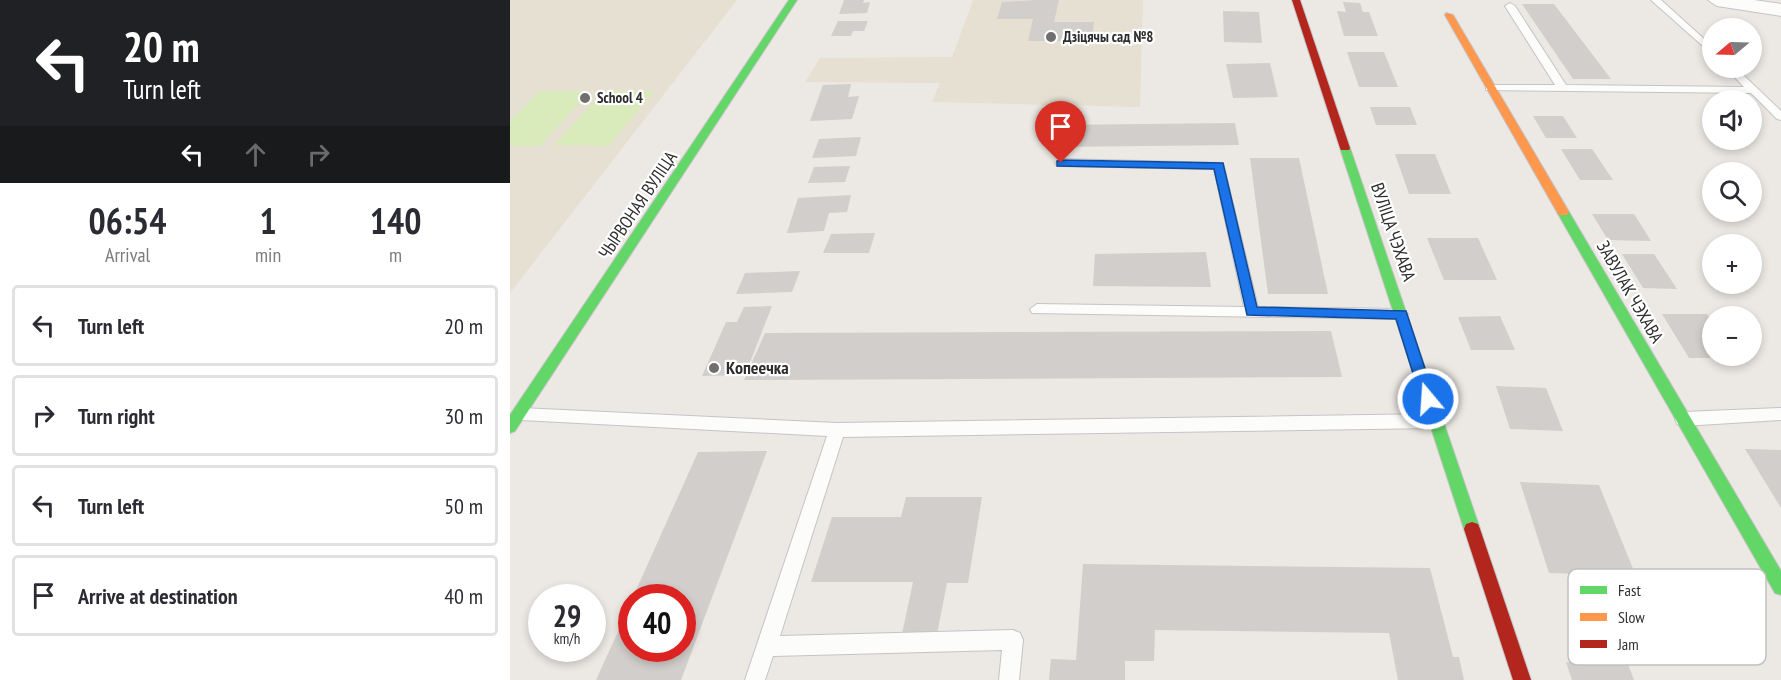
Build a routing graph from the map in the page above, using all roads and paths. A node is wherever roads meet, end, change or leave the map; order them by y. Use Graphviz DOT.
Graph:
graph roads {
  1 [pos="793,0"];
  2 [pos="1296,0"];
  3 [pos="1656,0"];
  4 [pos="1717,0"];
  5 [pos="1510,6"];
  6 [pos="1781,10"];
  7 [pos="1449,15"];
  8 [pos="1702,41"];
  9 [pos="1742,78"];
  10 [pos="1490,88"];
  11 [pos="1563,88"];
  12 [pos="1755,90"];
  13 [pos="1762,97"];
  14 [pos="1781,117"];
  15 [pos="1061,163"];
  16 [pos="1037,309"];
  17 [pos="1252,312"];
  18 [pos="1401,314"];
  19 [pos="521,414"];
  20 [pos="1781,414"];
  21 [pos="1683,419"];
  22 [pos="1435,421"];
  23 [pos="510,427"];
  24 [pos="837,430"];
  25 [pos="1781,587"];
  26 [pos="766,646"];
  27 [pos="755,680"];
  28 [pos="1009,680"];
  29 [pos="1522,680"];
  1 -- 19 [label="street, ЧЫРВОНАЯ ВУЛІЦА"];
  2 -- 18 [label="street, ВУЛІЦА ЧЭХАВА"];
  3 -- 8 [label="lane"];
  4 -- 6 [label="street"];
  5 -- 11 [label="lane"];
  7 -- 10 [label="street, ЗАВУЛАК ЧЭХАВА"];
  9 -- 12 [label="lane"];
  10 -- 11 [label="lane"];
  10 -- 21 [label="street, ЗАВУЛАК ЧЭХАВА"];
  11 -- 12 [label="lane"];
  13 -- 14 [label="lane"];
  15 -- 17 [label="lane"];
  16 -- 17 [label="lane"];
  17 -- 18 [label="lane"];
  18 -- 22 [label="street, ВУЛІЦА ЧЭХАВА"];
  19 -- 23 [label="street, ЧЫРВОНАЯ ВУЛІЦА"];
  19 -- 24 [label="lane"];
  20 -- 21 [label="lane"];
  21 -- 25 [label="street, ЗАВУЛАК ЧЭХАВА"];
  22 -- 24 [label="lane"];
  22 -- 29 [label="street, ВУЛІЦА ЧЭХАВА"];
  24 -- 26 [label="lane"];
  26 -- 27 [label="lane"];
  26 -- 28 [label="lane"];
}
